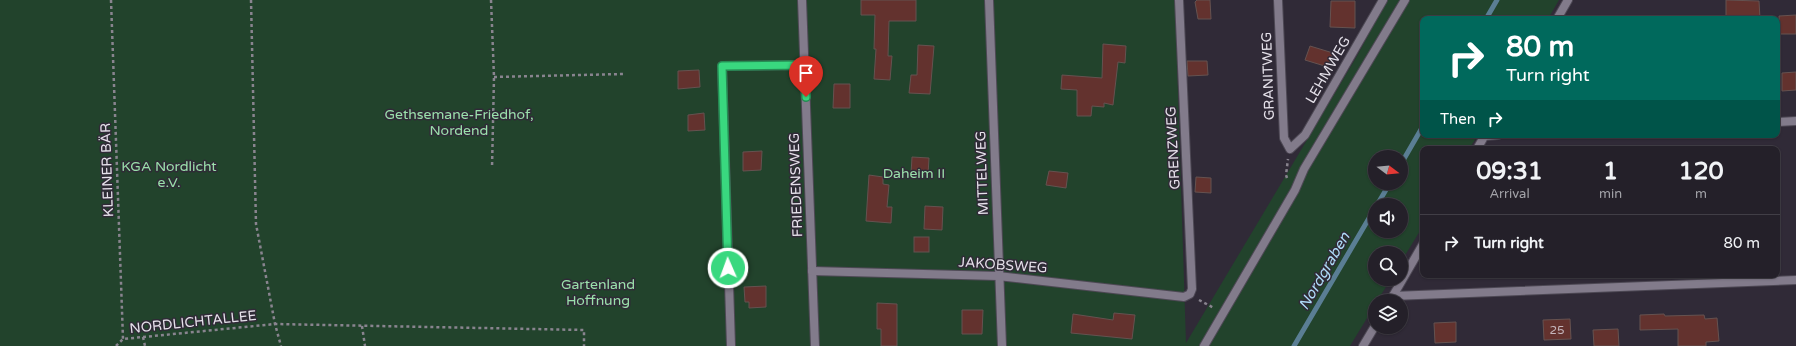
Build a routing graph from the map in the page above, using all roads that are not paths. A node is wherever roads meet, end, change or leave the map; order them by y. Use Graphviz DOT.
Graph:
graph roads {
  1 [pos="802,0"];
  2 [pos="989,0"];
  3 [pos="1179,0"];
  4 [pos="1278,0"];
  5 [pos="1384,0"];
  6 [pos="1405,0"];
  7 [pos="1568,0"];
  8 [pos="1559,16"];
  9 [pos="804,65"];
  10 [pos="1796,121"];
  11 [pos="1780,122"];
  12 [pos="1290,149"];
  13 [pos="1420,249"];
  14 [pos="812,271"];
  15 [pos="998,276"];
  16 [pos="1796,280"];
  17 [pos="1190,294"];
  18 [pos="1395,294"];
  19 [pos="1408,298"];
  20 [pos="1370,334"];
  21 [pos="731,346"];
  22 [pos="814,346"];
  23 [pos="1002,346"];
  24 [pos="1204,346"];
  25 [pos="1363,346"];
  1 -- 9 [label="lane, FRIEDENSWEG"];
  2 -- 15 [label="lane, MITTELWEG"];
  3 -- 17 [label="lane, GRENZWEG"];
  4 -- 12 [label="lane, GRANITWEG"];
  5 -- 12 [label="lane, LEHMWEG"];
  6 -- 24 [label="lane"];
  7 -- 8 [label="lane"];
  9 -- 14 [label="lane, FRIEDENSWEG"];
  9 -- 21 [label="lane"];
  10 -- 11 [label="lane"];
  13 -- 18 [label="lane"];
  14 -- 15 [label="lane, JAKOBSWEG"];
  14 -- 22 [label="lane, FRIEDENSWEG"];
  15 -- 17 [label="lane, JAKOBSWEG"];
  15 -- 23 [label="lane, MITTELWEG"];
  16 -- 19 [label="lane"];
  20 -- 25 [label="lane"];
}
